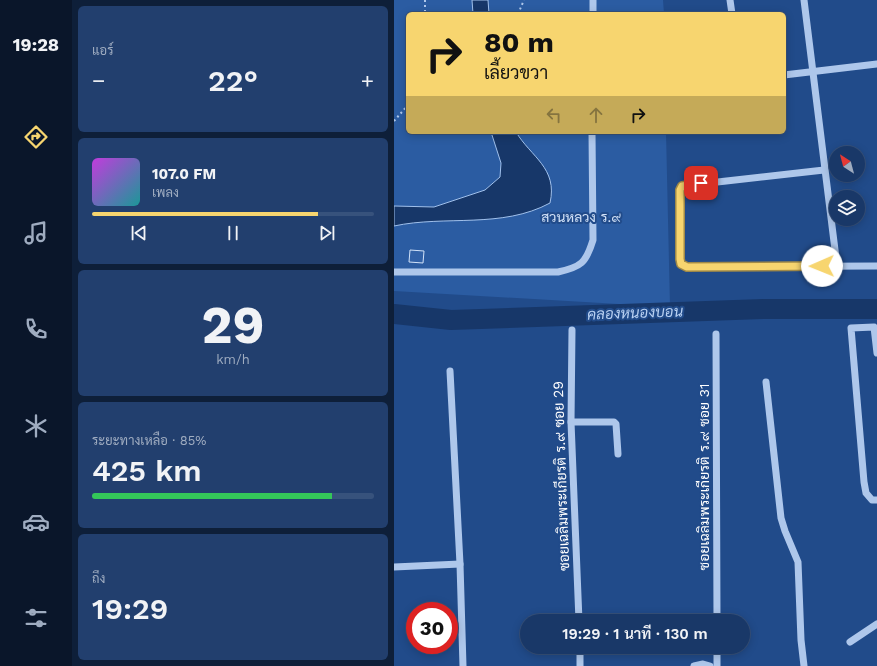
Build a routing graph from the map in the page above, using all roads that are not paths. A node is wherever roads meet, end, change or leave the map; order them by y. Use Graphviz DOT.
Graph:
graph roads {
  1 [pos="593,0"];
  2 [pos="730,0"];
  3 [pos="804,0"];
  4 [pos="593,12"];
  5 [pos="732,12"];
  6 [pos="877,64"];
  7 [pos="814,72"];
  8 [pos="786,75"];
  9 [pos="592,134"];
  10 [pos="824,170"];
  11 [pos="837,266"];
  12 [pos="877,266"];
  13 [pos="394,272"];
  14 [pos="572,330"];
  15 [pos="716,334"];
  16 [pos="877,353"];
  17 [pos="450,371"];
  18 [pos="766,382"];
  19 [pos="571,422"];
  20 [pos="618,454"];
  21 [pos="877,500"];
  22 [pos="460,564"];
  23 [pos="394,567"];
  24 [pos="579,614"];
  25 [pos="717,614"];
  26 [pos="877,624"];
  27 [pos="850,642"];
  28 [pos="580,654"];
  29 [pos="717,654"];
  30 [pos="463,666"];
  31 [pos="580,666"];
  32 [pos="694,666"];
  33 [pos="710,666"];
  34 [pos="717,666"];
  35 [pos="804,666"];
  1 -- 4 [label="street"];
  2 -- 5 [label="street"];
  3 -- 7 [label="street"];
  6 -- 7 [label="street"];
  7 -- 8 [label="street"];
  7 -- 10 [label="street"];
  9 -- 13 [label="street"];
  10 -- 11 [label="street"];
  10 -- 11 [label="street"];
  11 -- 12 [label="street"];
  14 -- 19 [label="street, ซอยเฉลิมพระเกียรติ ร.๙ ซอย 29"];
  15 -- 25 [label="street, ซอยเฉลิมพระเกียรติ ร.๙ ซอย 31"];
  16 -- 21 [label="street"];
  17 -- 22 [label="street"];
  18 -- 35 [label="street"];
  19 -- 20 [label="street"];
  19 -- 24 [label="street, ซอยเฉลิมพระเกียรติ ร.๙ ซอย 29"];
  22 -- 23 [label="street"];
  22 -- 30 [label="street"];
  26 -- 27 [label="street"];
  28 -- 31 [label="street"];
  29 -- 34 [label="street"];
  32 -- 33 [label="street"];
}
